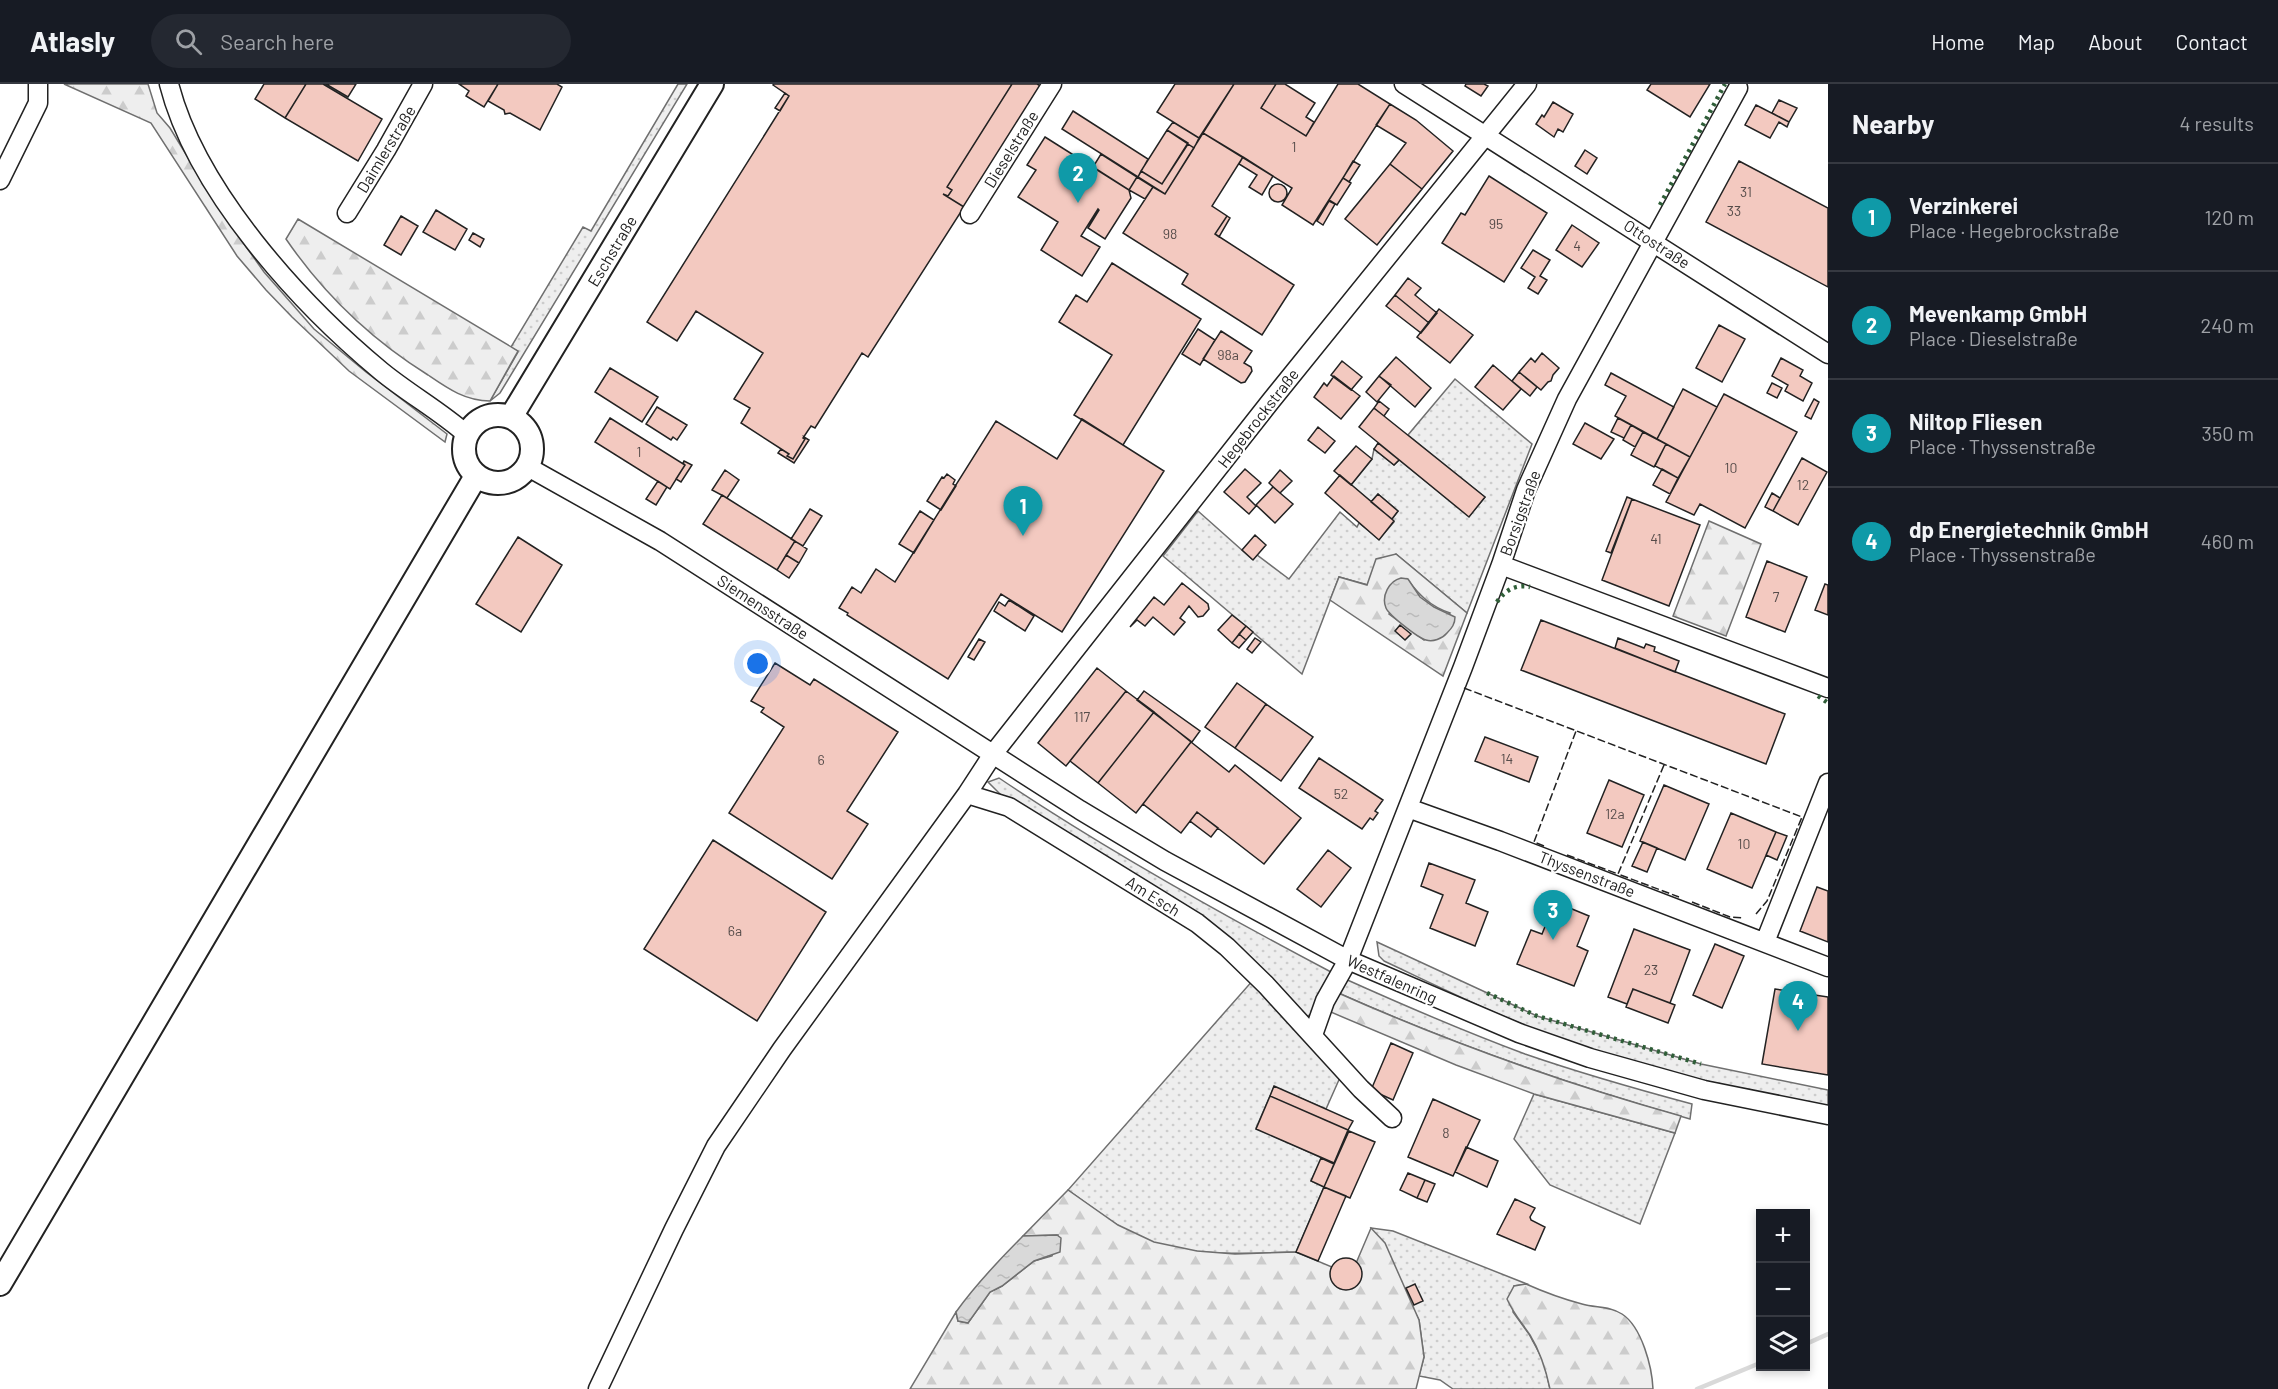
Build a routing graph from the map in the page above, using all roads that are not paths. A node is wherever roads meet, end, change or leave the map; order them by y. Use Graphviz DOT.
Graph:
graph roads {
  1 [pos="38,84"];
  2 [pos="169,84"];
  3 [pos="423,84"];
  4 [pos="712,84"];
  5 [pos="1052,84"];
  6 [pos="1404,84"];
  7 [pos="1527,84"];
  8 [pos="1738,88"];
  9 [pos="1485,136"];
  10 [pos="0,180"];
  11 [pos="347,213"];
  12 [pos="970,214"];
  13 [pos="1654,242"];
  14 [pos="1828,354"];
  15 [pos="511,417"];
  16 [pos="466,434"];
  17 [pos="528,467"];
  18 [pos="476,476"];
  19 [pos="1502,565"];
  20 [pos="1828,688"];
  21 [pos="993,754"];
  22 [pos="1828,783"];
  23 [pos="967,794"];
  24 [pos="1408,808"];
  25 [pos="1765,942"];
  26 [pos="1347,960"];
  27 [pos="1828,967"];
  28 [pos="1313,1035"];
  29 [pos="1828,1115"];
  30 [pos="1392,1118"];
  31 [pos="0,1284"];
  32 [pos="598,1389"];
  1 -- 10 [label="street"];
  2 -- 16 [label="street"];
  3 -- 11 [label="street, Daimlerstraße"];
  4 -- 15 [label="main road, Eschstraße"];
  5 -- 12 [label="street, Dieselstraße"];
  6 -- 9 [label="street, Ottostraße"];
  7 -- 9 [label="street, Hegebrockstraße"];
  8 -- 13 [label="street, Borsigstraße"];
  9 -- 13 [label="street, Ottostraße"];
  9 -- 21 [label="street, Hegebrockstraße"];
  13 -- 14 [label="street, Ottostraße"];
  13 -- 19 [label="street, Borsigstraße"];
  15 -- 16 [label="main road"];
  15 -- 17 [label="main road"];
  16 -- 18 [label="main road"];
  17 -- 18 [label="main road"];
  17 -- 21 [label="street, Siemensstraße"];
  18 -- 31 [label="main road"];
  19 -- 20 [label="street"];
  19 -- 24 [label="street, Borsigstraße"];
  21 -- 23 [label="street, Hegebrockstraße"];
  21 -- 26 [label="street, Westfalenring"];
  22 -- 25 [label="street"];
  23 -- 28 [label="street, Am Esch"];
  23 -- 32 [label="street, Hegebrockstraße"];
  24 -- 25 [label="street, Thyssenstraße"];
  24 -- 26 [label="street, Borsigstraße"];
  25 -- 27 [label="street, Thyssenstraße"];
  26 -- 28 [label="street"];
  26 -- 29 [label="street, Westfalenring"];
  28 -- 30 [label="street, Am Esch"];
}
